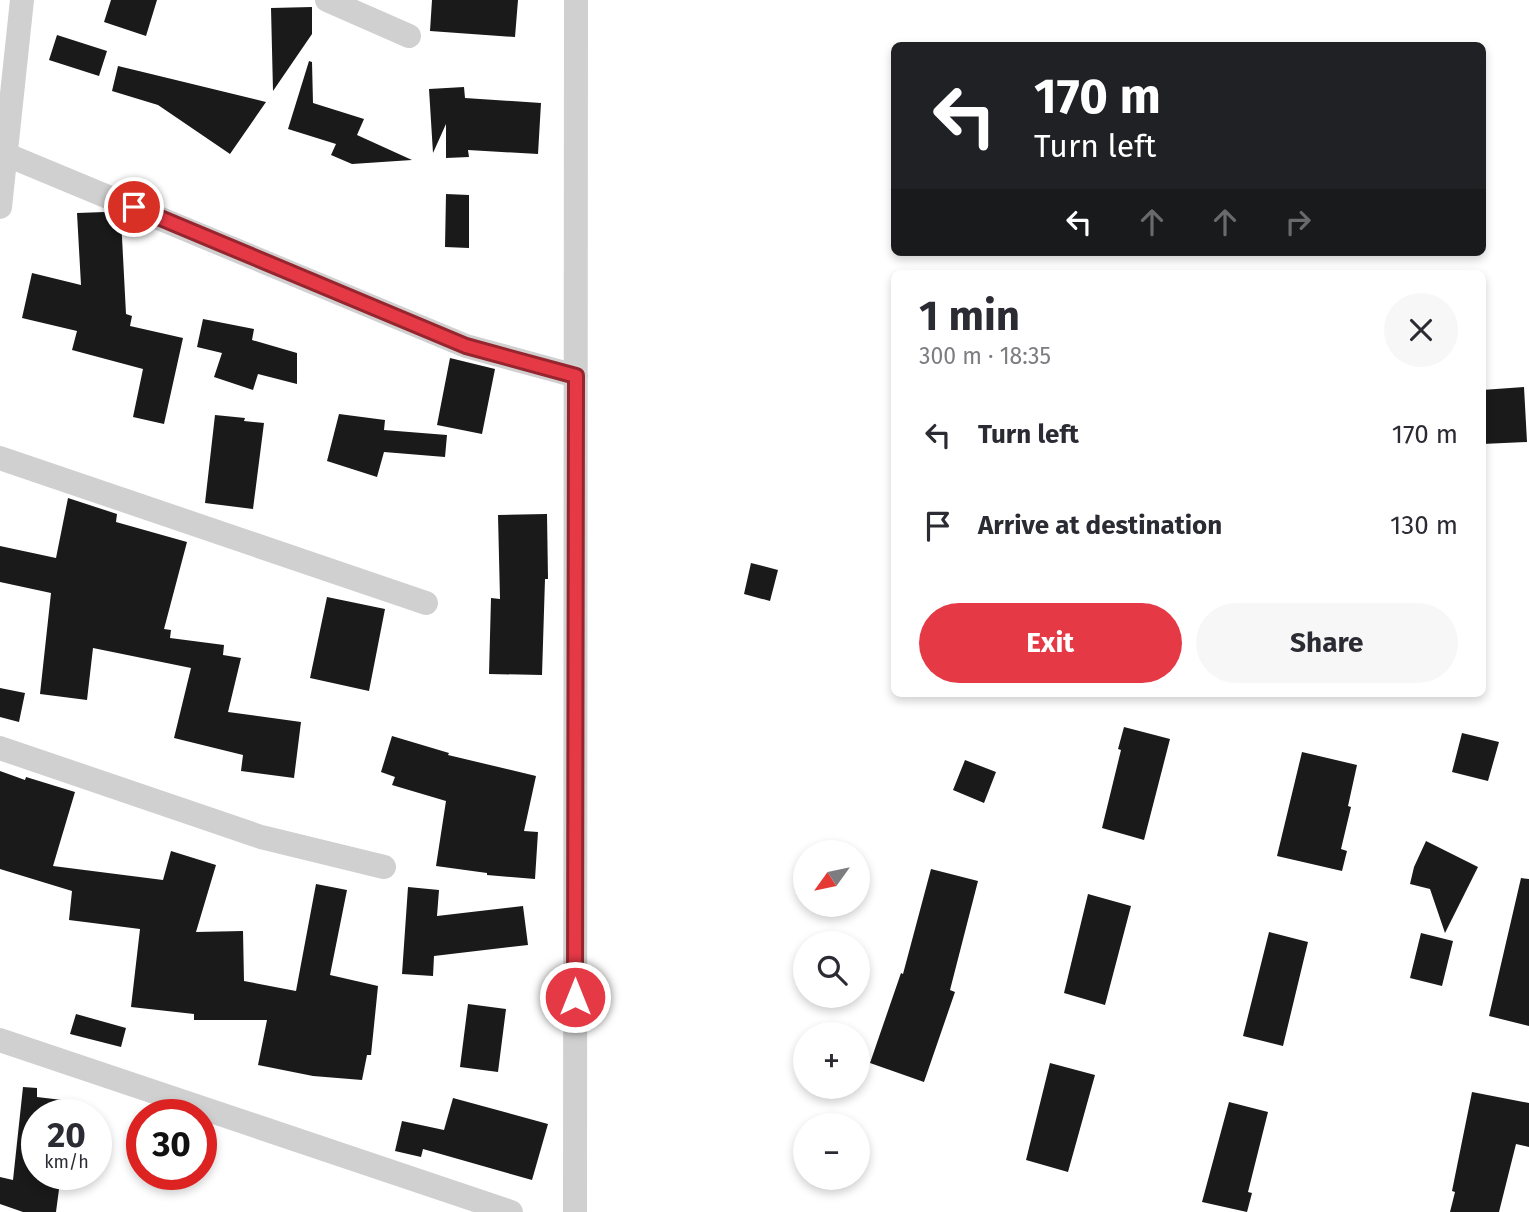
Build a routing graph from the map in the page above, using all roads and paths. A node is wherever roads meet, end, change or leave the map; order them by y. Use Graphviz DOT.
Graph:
graph roads {
  1 [pos="22,0"];
  2 [pos="327,0"];
  3 [pos="576,0"];
  4 [pos="409,36"];
  5 [pos="3,153"];
  6 [pos="0,207"];
  7 [pos="576,376"];
  8 [pos="0,458"];
  9 [pos="426,603"];
  10 [pos="0,748"];
  11 [pos="384,867"];
  12 [pos="0,1040"];
  13 [pos="512,1212"];
  14 [pos="575,1212"];
  1 -- 5 [label="street"];
  2 -- 4 [label="street"];
  3 -- 7 [label="street"];
  5 -- 6 [label="street"];
  5 -- 7 [label="street"];
  7 -- 14 [label="street"];
  8 -- 9 [label="street"];
  10 -- 11 [label="street"];
  12 -- 13 [label="street"];
}
